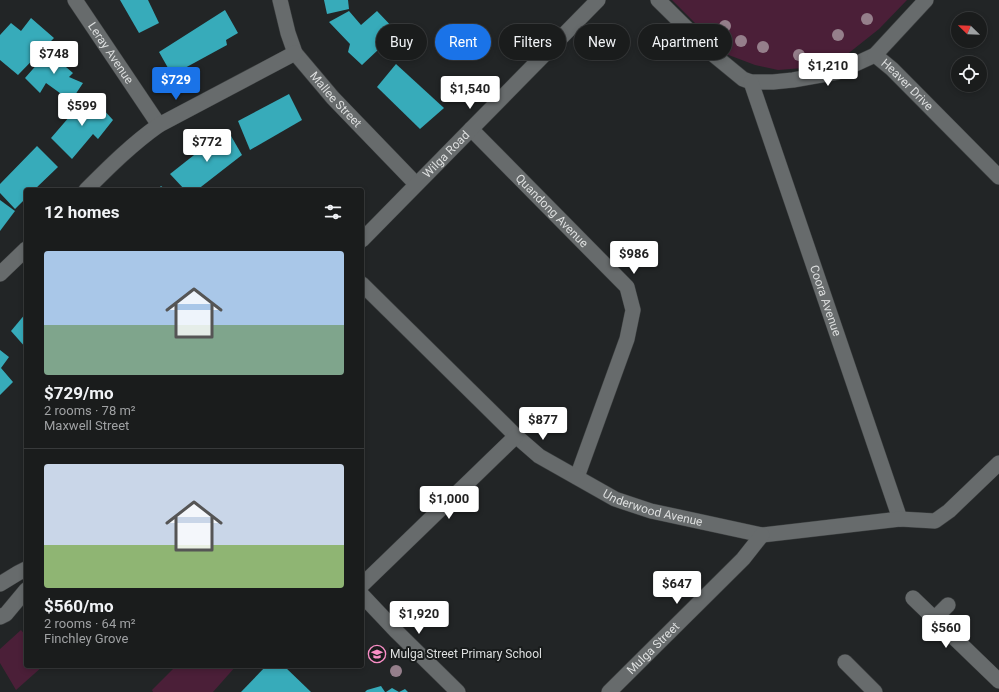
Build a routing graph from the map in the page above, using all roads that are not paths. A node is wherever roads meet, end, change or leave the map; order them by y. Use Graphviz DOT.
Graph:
graph roads {
  1 [pos="75,0"];
  2 [pos="280,0"];
  3 [pos="598,0"];
  4 [pos="658,0"];
  5 [pos="926,0"];
  6 [pos="295,53"];
  7 [pos="875,55"];
  8 [pos="751,82"];
  9 [pos="159,126"];
  10 [pos="471,129"];
  11 [pos="999,176"];
  12 [pos="416,184"];
  13 [pos="88,188"];
  14 [pos="364,238"];
  15 [pos="24,251"];
  16 [pos="0,274"];
  17 [pos="364,286"];
  18 [pos="516,436"];
  19 [pos="999,463"];
  20 [pos="577,477"];
  21 [pos="900,519"];
  22 [pos="762,535"];
  23 [pos="24,570"];
  24 [pos="364,583"];
  25 [pos="0,584"];
  26 [pos="24,592"];
  27 [pos="364,597"];
  28 [pos="913,598"];
  29 [pos="948,605"];
  30 [pos="0,617"];
  31 [pos="934,619"];
  32 [pos="845,662"];
  33 [pos="999,681"];
  34 [pos="868,690"];
  35 [pos="458,692"];
  36 [pos="609,692"];
  1 -- 9 [label="street, Leray Avenue"];
  2 -- 6 [label="street, Mallee Street"];
  3 -- 10 [label="street, Wilga Road"];
  4 -- 8 [label="street"];
  5 -- 7 [label="street"];
  6 -- 9 [label="street"];
  6 -- 12 [label="street, Mallee Street"];
  7 -- 8 [label="street, Heaver Drive"];
  7 -- 11 [label="street, Heaver Drive"];
  8 -- 21 [label="street, Coora Avenue"];
  9 -- 13 [label="street"];
  10 -- 12 [label="street, Wilga Road"];
  10 -- 20 [label="street, Quandong Avenue"];
  12 -- 14 [label="street, Wilga Road"];
  15 -- 16 [label="street"];
  17 -- 18 [label="street, Underwood Avenue"];
  18 -- 20 [label="street, Underwood Avenue"];
  18 -- 24 [label="street"];
  19 -- 21 [label="street, Underwood Avenue"];
  20 -- 22 [label="street, Underwood Avenue"];
  21 -- 22 [label="street, Underwood Avenue"];
  22 -- 36 [label="street, Mulga Street"];
  23 -- 25 [label="street"];
  26 -- 30 [label="street"];
  27 -- 35 [label="street"];
  28 -- 31 [label="street"];
  29 -- 31 [label="street"];
  31 -- 33 [label="street"];
  32 -- 34 [label="street"];
}
